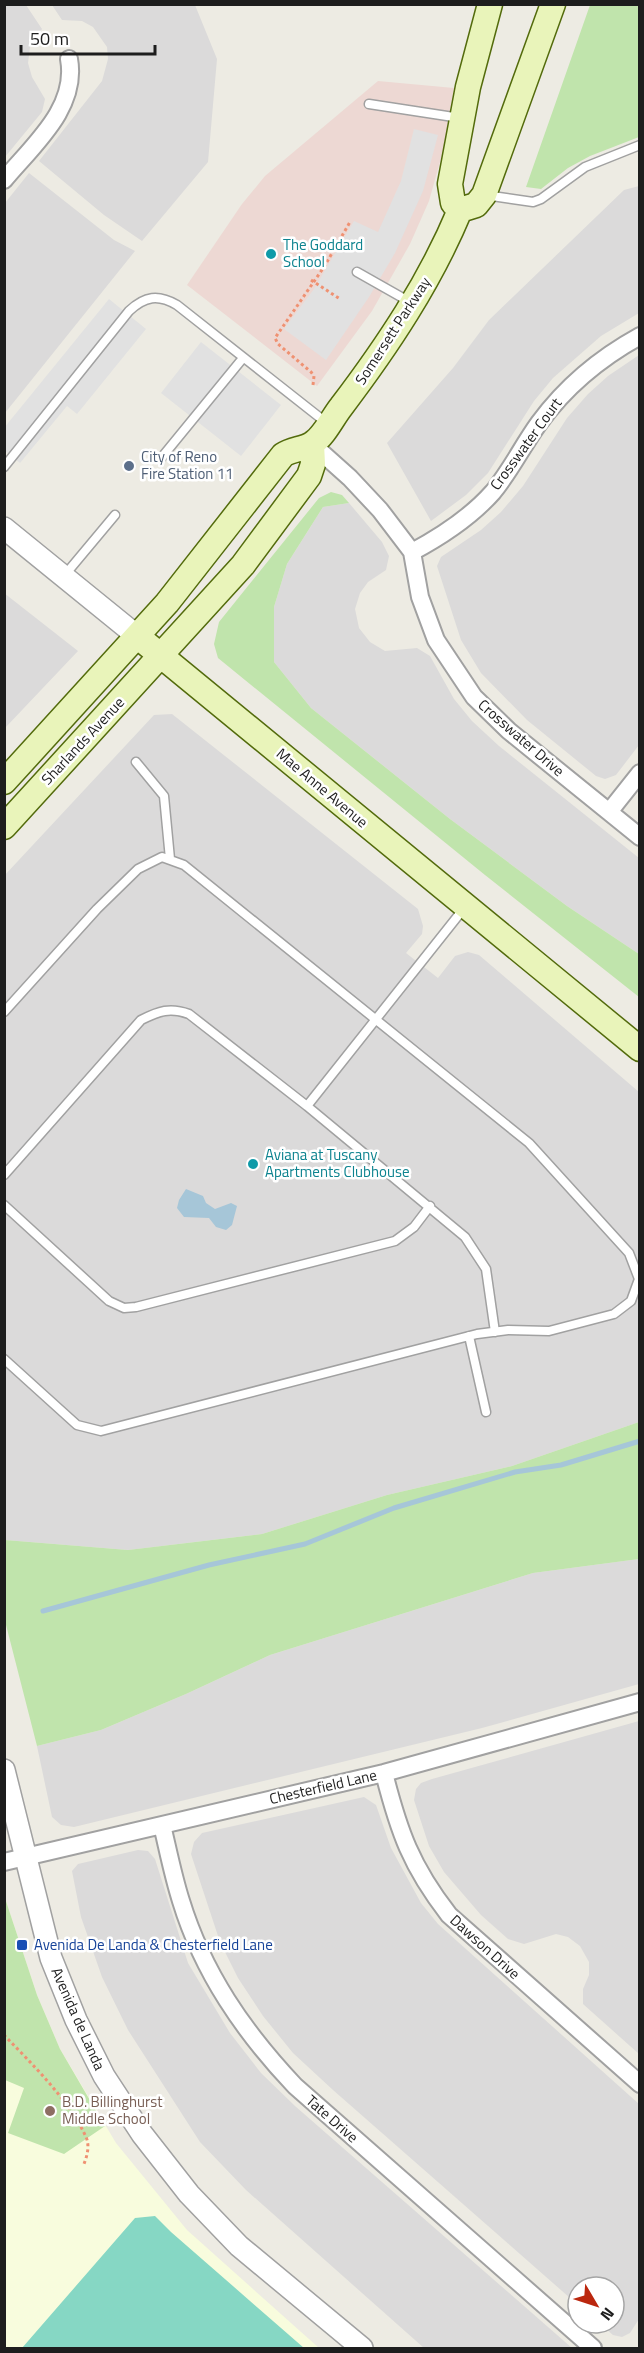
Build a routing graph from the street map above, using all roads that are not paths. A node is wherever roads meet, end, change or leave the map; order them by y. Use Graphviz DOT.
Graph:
graph roads {
  1 [pos="490,4"];
  2 [pos="552,4"];
  3 [pos="69,59"];
  4 [pos="369,104"];
  5 [pos="463,118"];
  6 [pos="639,145"];
  7 [pos="4,180"];
  8 [pos="484,195"];
  9 [pos="459,210"];
  10 [pos="357,272"];
  11 [pos="412,304"];
  12 [pos="639,336"];
  13 [pos="243,357"];
  14 [pos="328,424"];
  15 [pos="312,444"];
  16 [pos="162,457"];
  17 [pos="4,467"];
  18 [pos="115,515"];
  19 [pos="4,528"];
  20 [pos="412,552"];
  21 [pos="64,576"];
  22 [pos="137,636"];
  23 [pos="162,656"];
  24 [pos="136,762"];
  25 [pos="639,773"];
  26 [pos="4,782"];
  27 [pos="609,812"];
  28 [pos="4,827"];
  29 [pos="639,837"];
  30 [pos="170,859"];
  31 [pos="465,907"];
  32 [pos="4,1012"];
  33 [pos="376,1020"];
  34 [pos="639,1050"];
  35 [pos="308,1106"];
  36 [pos="4,1175"];
  37 [pos="4,1205"];
  38 [pos="430,1206"];
  39 [pos="639,1279"];
  40 [pos="495,1332"];
  41 [pos="469,1336"];
  42 [pos="4,1359"];
  43 [pos="486,1412"];
  44 [pos="639,1702"];
  45 [pos="4,1770"];
  46 [pos="384,1773"];
  47 [pos="162,1825"];
  48 [pos="26,1857"];
  49 [pos="4,1863"];
  50 [pos="639,2084"];
  51 [pos="362,2349"];
  52 [pos="593,2349"];
  1 -- 5 [label="main road"];
  2 -- 8 [label="main road"];
  3 -- 7 [label="street"];
  4 -- 5 [label="lane"];
  5 -- 9 [label="main road"];
  6 -- 8 [label="lane"];
  8 -- 9 [label="main road"];
  9 -- 11 [label="main road, Somersett Parkway"];
  10 -- 11 [label="lane"];
  11 -- 14 [label="main road, Somersett Parkway"];
  12 -- 20 [label="street, Crosswater Court"];
  13 -- 14 [label="lane"];
  13 -- 16 [label="lane"];
  13 -- 17 [label="lane"];
  14 -- 15 [label="main road, Somersett Parkway"];
  15 -- 20 [label="street, Crosswater Drive"];
  15 -- 22 [label="main road"];
  15 -- 23 [label="main road"];
  18 -- 21 [label="lane"];
  19 -- 21 [label="street, Mae Anne Avenue"];
  20 -- 27 [label="street, Crosswater Drive"];
  21 -- 22 [label="street, Mae Anne Avenue"];
  22 -- 23 [label="main road, Mae Anne Avenue"];
  22 -- 26 [label="main road, Sharlands Avenue"];
  23 -- 28 [label="main road, Sharlands Avenue"];
  23 -- 31 [label="main road, Mae Anne Avenue"];
  24 -- 30 [label="lane"];
  25 -- 27 [label="street"];
  27 -- 29 [label="street, Crosswater Drive"];
  30 -- 32 [label="lane"];
  30 -- 33 [label="lane"];
  31 -- 33 [label="lane"];
  31 -- 34 [label="main road, Mae Anne Avenue"];
  33 -- 35 [label="lane"];
  33 -- 39 [label="lane"];
  35 -- 36 [label="lane"];
  35 -- 38 [label="lane"];
  37 -- 38 [label="lane"];
  38 -- 40 [label="lane"];
  39 -- 40 [label="lane"];
  40 -- 41 [label="lane"];
  41 -- 42 [label="lane"];
  41 -- 43 [label="lane"];
  44 -- 46 [label="street, Chesterfield Lane"];
  45 -- 48 [label="street, Avenida de Landa"];
  46 -- 47 [label="street, Chesterfield Lane"];
  46 -- 50 [label="street, Dawson Drive"];
  47 -- 48 [label="street, Chesterfield Lane"];
  47 -- 52 [label="street, Tate Drive"];
  48 -- 49 [label="street, Chesterfield Lane"];
  48 -- 51 [label="street, Avenida de Landa"];
}
